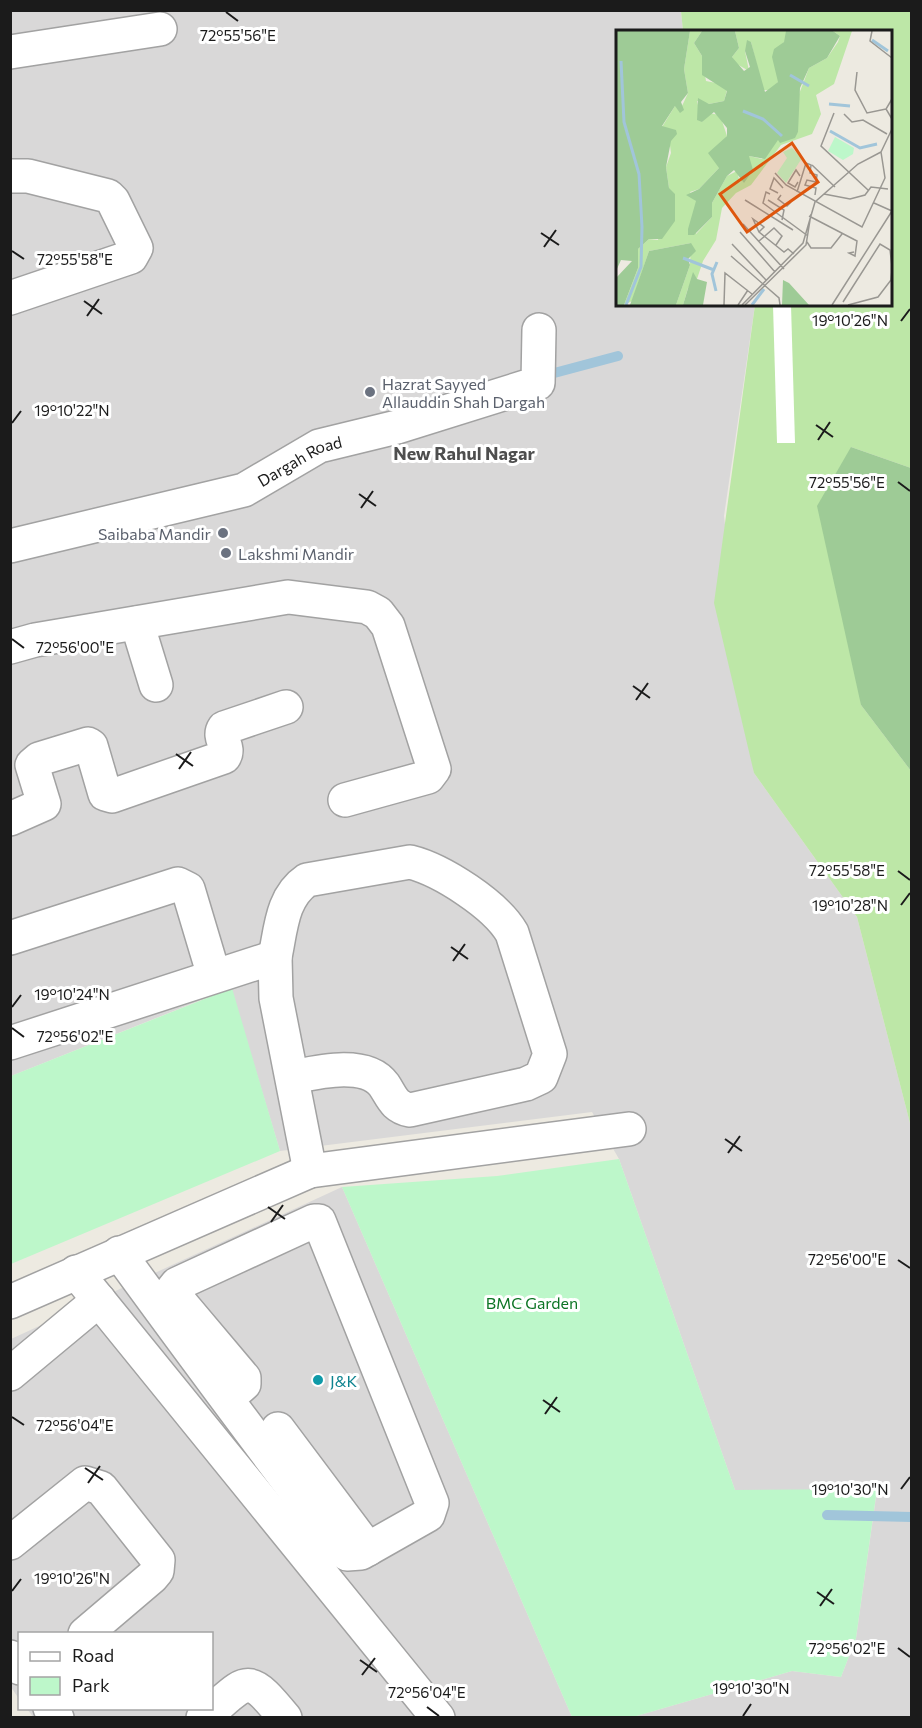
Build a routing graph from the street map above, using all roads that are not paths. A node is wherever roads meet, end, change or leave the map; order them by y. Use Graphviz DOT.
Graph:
graph roads {
  1 [pos="160,29"];
  2 [pos="10,52"];
  3 [pos="10,176"];
  4 [pos="10,298"];
  5 [pos="539,330"];
  6 [pos="10,546"];
  7 [pos="136,623"];
  8 [pos="10,647"];
  9 [pos="156,685"];
  10 [pos="286,707"];
  11 [pos="345,800"];
  12 [pos="10,819"];
  13 [pos="10,938"];
  14 [pos="275,957"];
  15 [pos="214,976"];
  16 [pos="10,1043"];
  17 [pos="293,1077"];
  18 [pos="629,1129"];
  19 [pos="310,1171"];
  20 [pos="119,1253"];
  21 [pos="76,1272"];
  22 [pos="99,1300"];
  23 [pos="10,1302"];
  24 [pos="10,1374"];
  25 [pos="227,1399"];
  26 [pos="278,1429"];
  27 [pos="10,1543"];
  28 [pos="369,1549"];
  29 [pos="87,1632"];
  30 [pos="213,1710"];
  31 [pos="285,1718"];
  32 [pos="438,1718"];
  1 -- 2 [label="street"];
  3 -- 4 [label="street"];
  5 -- 6 [label="street, Dargah Road"];
  7 -- 8 [label="street"];
  7 -- 9 [label="street"];
  7 -- 11 [label="street"];
  10 -- 12 [label="street"];
  13 -- 15 [label="street"];
  14 -- 15 [label="street"];
  14 -- 17 [label="street"];
  14 -- 17 [label="street"];
  15 -- 16 [label="street"];
  17 -- 19 [label="street"];
  18 -- 19 [label="street"];
  19 -- 20 [label="street"];
  20 -- 21 [label="street"];
  20 -- 25 [label="street"];
  21 -- 22 [label="street"];
  21 -- 23 [label="street"];
  22 -- 24 [label="street"];
  22 -- 32 [label="street"];
  25 -- 28 [label="street"];
  25 -- 28 [label="street"];
  26 -- 28 [label="street"];
  27 -- 29 [label="street"];
  30 -- 31 [label="street"];
}
